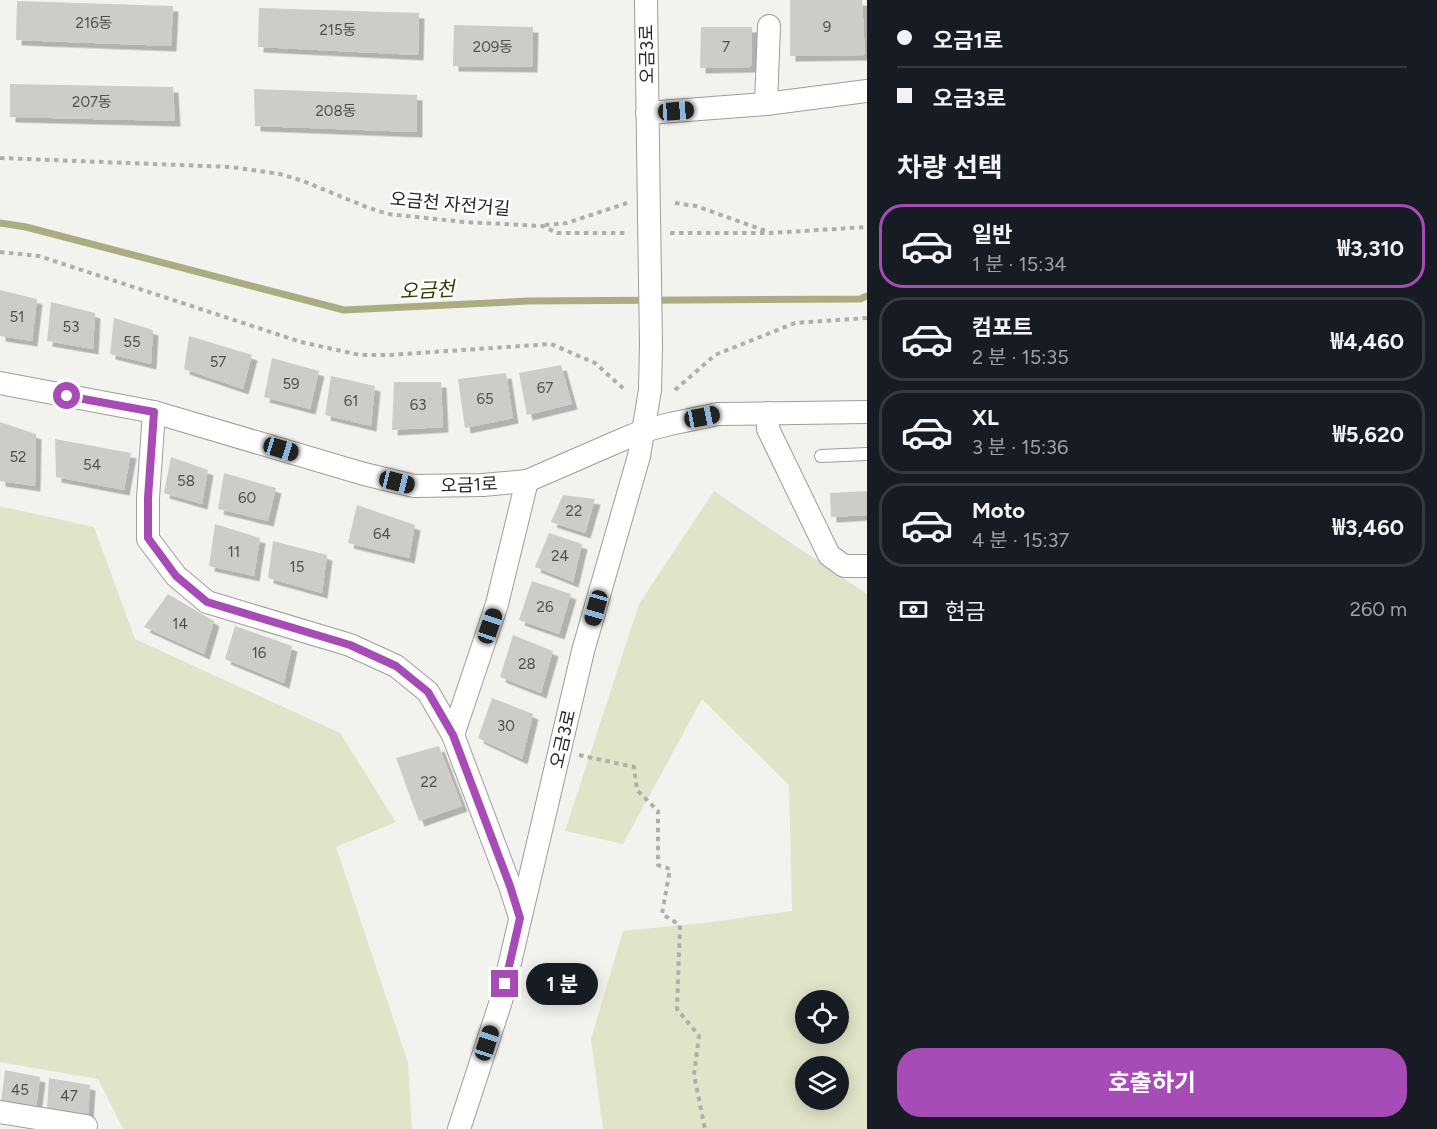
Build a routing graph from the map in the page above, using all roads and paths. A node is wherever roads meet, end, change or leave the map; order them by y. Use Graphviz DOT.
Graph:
graph roads {
  1 [pos="646,0"];
  2 [pos="769,26"];
  3 [pos="867,91"];
  4 [pos="766,104"];
  5 [pos="647,113"];
  6 [pos="0,158"];
  7 [pos="627,203"];
  8 [pos="675,204"];
  9 [pos="645,224"];
  10 [pos="543,226"];
  11 [pos="867,227"];
  12 [pos="664,233"];
  13 [pos="771,233"];
  14 [pos="0,252"];
  15 [pos="867,318"];
  16 [pos="0,383"];
  17 [pos="624,389"];
  18 [pos="675,390"];
  19 [pos="154,412"];
  20 [pos="867,412"];
  21 [pos="768,413"];
  22 [pos="643,431"];
  23 [pos="867,454"];
  24 [pos="821,456"];
  25 [pos="527,481"];
  26 [pos="867,566"];
  27 [pos="453,735"];
  28 [pos="577,754"];
  29 [pos="520,918"];
  30 [pos="0,1112"];
  31 [pos="86,1126"];
  32 [pos="459,1129"];
  33 [pos="705,1129"];
  1 -- 5 [label="street, 오금3로"];
  2 -- 4 [label="street"];
  3 -- 4 [label="street"];
  4 -- 5 [label="street"];
  5 -- 9 [label="street, 오금3로"];
  6 -- 10 [label="path, 오금천 자전거길"];
  7 -- 10 [label="path"];
  8 -- 13 [label="path"];
  9 -- 10 [label="path, 오금천 자전거길"];
  9 -- 22 [label="street, 오금3로, bridge"];
  11 -- 13 [label="path"];
  12 -- 13 [label="path"];
  14 -- 17 [label="path"];
  15 -- 18 [label="path"];
  16 -- 19 [label="street, 오금1로"];
  19 -- 25 [label="street, 오금1로"];
  19 -- 27 [label="street"];
  20 -- 21 [label="street, 오금1로"];
  21 -- 22 [label="street, 오금1로"];
  21 -- 26 [label="street"];
  22 -- 25 [label="street, 오금1로"];
  22 -- 29 [label="street, 오금3로"];
  23 -- 24 [label="lane"];
  25 -- 27 [label="street"];
  27 -- 29 [label="street"];
  28 -- 33 [label="path"];
  29 -- 32 [label="street, 오금3로"];
  30 -- 31 [label="street"];
}
